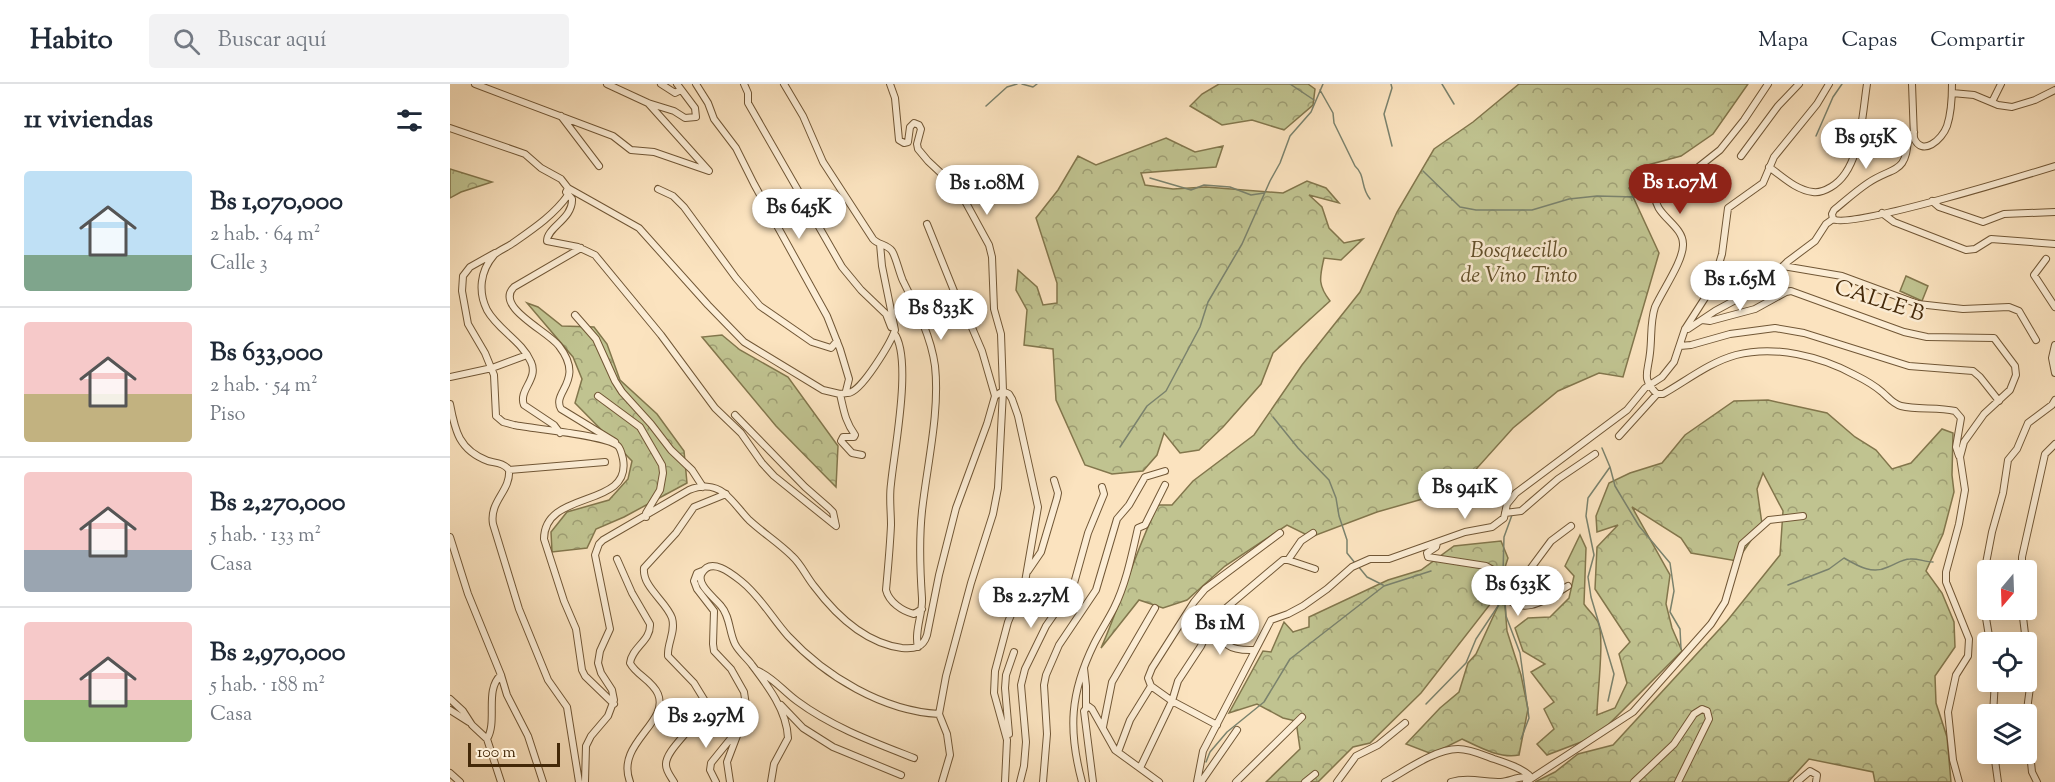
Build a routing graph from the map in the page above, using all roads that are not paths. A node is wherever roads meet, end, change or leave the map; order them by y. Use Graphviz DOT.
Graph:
graph roads {
  1 [pos="475,84"];
  2 [pos="607,84"];
  3 [pos="661,84"];
  4 [pos="696,84"];
  5 [pos="744,84"];
  6 [pos="783,84"];
  7 [pos="890,84"];
  8 [pos="1768,84"];
  9 [pos="1799,84"];
  10 [pos="1829,84"];
  11 [pos="1868,84"];
  12 [pos="1912,84"];
  13 [pos="1952,84"];
  14 [pos="2001,84"];
  15 [pos="679,87"];
  16 [pos="2055,90"];
  17 [pos="1952,93"];
  18 [pos="1992,102"];
  19 [pos="648,103"];
  20 [pos="561,116"];
  21 [pos="450,128"];
  22 [pos="1914,132"];
  23 [pos="1741,156"];
  24 [pos="599,166"];
  25 [pos="2055,166"];
  26 [pos="1769,167"];
  27 [pos="658,189"];
  28 [pos="568,191"];
  29 [pos="1932,201"];
  30 [pos="2055,212"];
  31 [pos="1882,213"];
  32 [pos="1833,219"];
  33 [pos="927,224"];
  34 [pos="879,244"];
  35 [pos="2055,244"];
  36 [pos="581,248"];
  37 [pos="495,254"];
  38 [pos="2046,259"];
  39 [pos="1783,266"];
  40 [pos="2055,307"];
  41 [pos="575,315"];
  42 [pos="1702,320"];
  43 [pos="1685,329"];
  44 [pos="893,335"];
  45 [pos="2036,340"];
  46 [pos="837,341"];
  47 [pos="2055,345"];
  48 [pos="1680,346"];
  49 [pos="527,355"];
  50 [pos="492,368"];
  51 [pos="2054,370"];
  52 [pos="450,377"];
  53 [pos="1648,385"];
  54 [pos="1003,390"];
  55 [pos="843,393"];
  56 [pos="1658,394"];
  57 [pos="598,396"];
  58 [pos="995,396"];
  59 [pos="2055,400"];
  60 [pos="1999,401"];
  61 [pos="450,404"];
  62 [pos="735,415"];
  63 [pos="560,433"];
  64 [pos="1619,436"];
  65 [pos="2055,444"];
  66 [pos="617,445"];
  67 [pos="1595,454"];
  68 [pos="862,455"];
  69 [pos="1960,457"];
  70 [pos="605,462"];
  71 [pos="509,470"];
  72 [pos="1165,471"];
  73 [pos="1054,480"];
  74 [pos="1165,485"];
  75 [pos="703,487"];
  76 [pos="1102,487"];
  77 [pos="726,494"];
  78 [pos="1505,513"];
  79 [pos="1803,516"];
  80 [pos="646,517"];
  81 [pos="1571,526"];
  82 [pos="1280,533"];
  83 [pos="1313,533"];
  84 [pos="450,537"];
  85 [pos="1438,542"];
  86 [pos="617,559"];
  87 [pos="1288,560"];
  88 [pos="2022,560"];
  89 [pos="1486,566"];
  90 [pos="1315,569"];
  91 [pos="702,571"];
  92 [pos="1027,572"];
  93 [pos="1568,586"];
  94 [pos="1155,608"];
  95 [pos="922,609"];
  96 [pos="1213,621"];
  97 [pos="1988,632"];
  98 [pos="918,647"];
  99 [pos="1254,650"];
  100 [pos="1014,652"];
  101 [pos="1084,665"];
  102 [pos="756,670"];
  103 [pos="501,675"];
  104 [pos="1151,686"];
  105 [pos="450,699"];
  106 [pos="776,701"];
  107 [pos="1172,701"];
  108 [pos="614,704"];
  109 [pos="1086,707"];
  110 [pos="450,710"];
  111 [pos="939,714"];
  112 [pos="1302,717"];
  113 [pos="469,722"];
  114 [pos="1406,723"];
  115 [pos="1217,725"];
  116 [pos="1103,728"];
  117 [pos="1237,730"];
  118 [pos="737,734"];
  119 [pos="487,739"];
  120 [pos="1007,740"];
  121 [pos="1118,752"];
  122 [pos="914,758"];
  123 [pos="1996,764"];
  124 [pos="2031,764"];
  125 [pos="1140,768"];
  126 [pos="450,773"];
  127 [pos="1315,774"];
  128 [pos="901,775"];
  129 [pos="1529,780"];
  130 [pos="460,782"];
  131 [pos="501,782"];
  132 [pos="543,782"];
  133 [pos="579,782"];
  134 [pos="585,782"];
  135 [pos="630,782"];
  136 [pos="674,782"];
  137 [pos="716,782"];
  138 [pos="730,782"];
  139 [pos="771,782"];
  140 [pos="942,782"];
  141 [pos="1005,782"];
  142 [pos="1020,782"];
  143 [pos="1044,782"];
  144 [pos="1082,782"];
  145 [pos="1093,782"];
  146 [pos="1159,782"];
  147 [pos="1199,782"];
  148 [pos="1236,782"];
  149 [pos="1305,782"];
  150 [pos="1337,782"];
  151 [pos="1385,782"];
  152 [pos="1451,782"];
  153 [pos="1634,782"];
  154 [pos="1678,782"];
  155 [pos="1797,782"];
  156 [pos="1816,782"];
  157 [pos="1959,782"];
  158 [pos="1998,782"];
  159 [pos="2037,782"];
  1 -- 20 [label="street"];
  2 -- 19 [label="street"];
  3 -- 15 [label="street"];
  4 -- 46 [label="street"];
  5 -- 44 [label="street"];
  6 -- 34 [label="street"];
  7 -- 54 [label="street"];
  8 -- 53 [label="street"];
  9 -- 23 [label="street"];
  10 -- 26 [label="street"];
  11 -- 26 [label="street"];
  12 -- 22 [label="street"];
  13 -- 17 [label="street"];
  14 -- 18 [label="street"];
  15 -- 19 [label="street"];
  16 -- 18 [label="street"];
  17 -- 18 [label="street"];
  17 -- 22 [label="street"];
  19 -- 20 [label="street"];
  20 -- 24 [label="street"];
  21 -- 28 [label="street"];
  22 -- 32 [label="street"];
  25 -- 29 [label="street"];
  26 -- 43 [label="street"];
  27 -- 46 [label="street"];
  28 -- 36 [label="street"];
  28 -- 37 [label="street"];
  28 -- 55 [label="street"];
  29 -- 30 [label="street"];
  29 -- 31 [label="street"];
  31 -- 32 [label="street"];
  31 -- 35 [label="street"];
  32 -- 39 [label="street"];
  33 -- 58 [label="street"];
  34 -- 44 [label="street"];
  34 -- 95 [label="street"];
  36 -- 62 [label="street"];
  36 -- 66 [label="street"];
  37 -- 49 [label="street"];
  37 -- 50 [label="street"];
  38 -- 40 [label="street"];
  39 -- 42 [label="street"];
  39 -- 45 [label="street"];
  41 -- 75 [label="street"];
  42 -- 43 [label="street"];
  42 -- 60 [label="street, CALLE B"];
  43 -- 48 [label="street"];
  44 -- 55 [label="street"];
  44 -- 95 [label="street"];
  46 -- 55 [label="street"];
  47 -- 51 [label="street"];
  48 -- 53 [label="street"];
  48 -- 60 [label="street"];
  49 -- 50 [label="street"];
  49 -- 63 [label="street"];
  50 -- 52 [label="street"];
  50 -- 63 [label="street"];
  53 -- 56 [label="street"];
  53 -- 78 [label="street"];
  54 -- 58 [label="street"];
  54 -- 92 [label="street"];
  54 -- 111 [label="street"];
  55 -- 68 [label="street"];
  56 -- 64 [label="street"];
  56 -- 69 [label="street"];
  57 -- 80 [label="street"];
  58 -- 98 [label="street"];
  59 -- 97 [label="street"];
  60 -- 69 [label="street"];
  61 -- 71 [label="street"];
  63 -- 66 [label="street"];
  65 -- 88 [label="street"];
  66 -- 108 [label="street"];
  67 -- 78 [label="street"];
  69 -- 157 [label="street"];
  70 -- 71 [label="street"];
  71 -- 133 [label="street"];
  72 -- 143 [label="street"];
  73 -- 92 [label="street"];
  74 -- 101 [label="street"];
  75 -- 77 [label="street"];
  75 -- 80 [label="street"];
  76 -- 142 [label="street"];
  77 -- 98 [label="street"];
  77 -- 136 [label="street"];
  78 -- 85 [label="street"];
  79 -- 129 [label="street"];
  80 -- 108 [label="street"];
  81 -- 89 [label="street"];
  82 -- 104 [label="street"];
  83 -- 87 [label="street"];
  84 -- 103 [label="street"];
  85 -- 89 [label="street"];
  85 -- 99 [label="street"];
  86 -- 135 [label="street"];
  87 -- 90 [label="street"];
  87 -- 96 [label="street"];
  89 -- 93 [label="street"];
  91 -- 102 [label="street"];
  91 -- 111 [label="street"];
  91 -- 118 [label="street"];
  92 -- 120 [label="street"];
  94 -- 116 [label="street"];
  95 -- 98 [label="street"];
  96 -- 99 [label="street"];
  96 -- 107 [label="street"];
  99 -- 115 [label="street"];
  100 -- 120 [label="street"];
  101 -- 109 [label="street"];
  101 -- 144 [label="street"];
  102 -- 106 [label="street"];
  102 -- 122 [label="street"];
  103 -- 119 [label="street"];
  103 -- 132 [label="street"];
  104 -- 107 [label="street"];
  104 -- 121 [label="street"];
  105 -- 113 [label="street"];
  106 -- 128 [label="street"];
  106 -- 139 [label="street"];
  107 -- 115 [label="street"];
  107 -- 125 [label="street"];
  108 -- 134 [label="street"];
  109 -- 116 [label="street"];
  109 -- 145 [label="street"];
  110 -- 113 [label="street"];
  111 -- 140 [label="street"];
  112 -- 148 [label="street"];
  113 -- 119 [label="street"];
  114 -- 150 [label="street"];
  115 -- 147 [label="street"];
  116 -- 121 [label="street"];
  117 -- 147 [label="street"];
  118 -- 137 [label="street"];
  118 -- 138 [label="street"];
  119 -- 131 [label="street"];
  120 -- 141 [label="street"];
  121 -- 125 [label="street"];
  123 -- 158 [label="street"];
  124 -- 159 [label="street"];
  125 -- 146 [label="street"];
  126 -- 130 [label="street"];
  127 -- 149 [label="street"];
  129 -- 151 [label="street"];
  129 -- 152 [label="street"];
  153 -- 154 [label="street"];
  155 -- 156 [label="street"];
}
